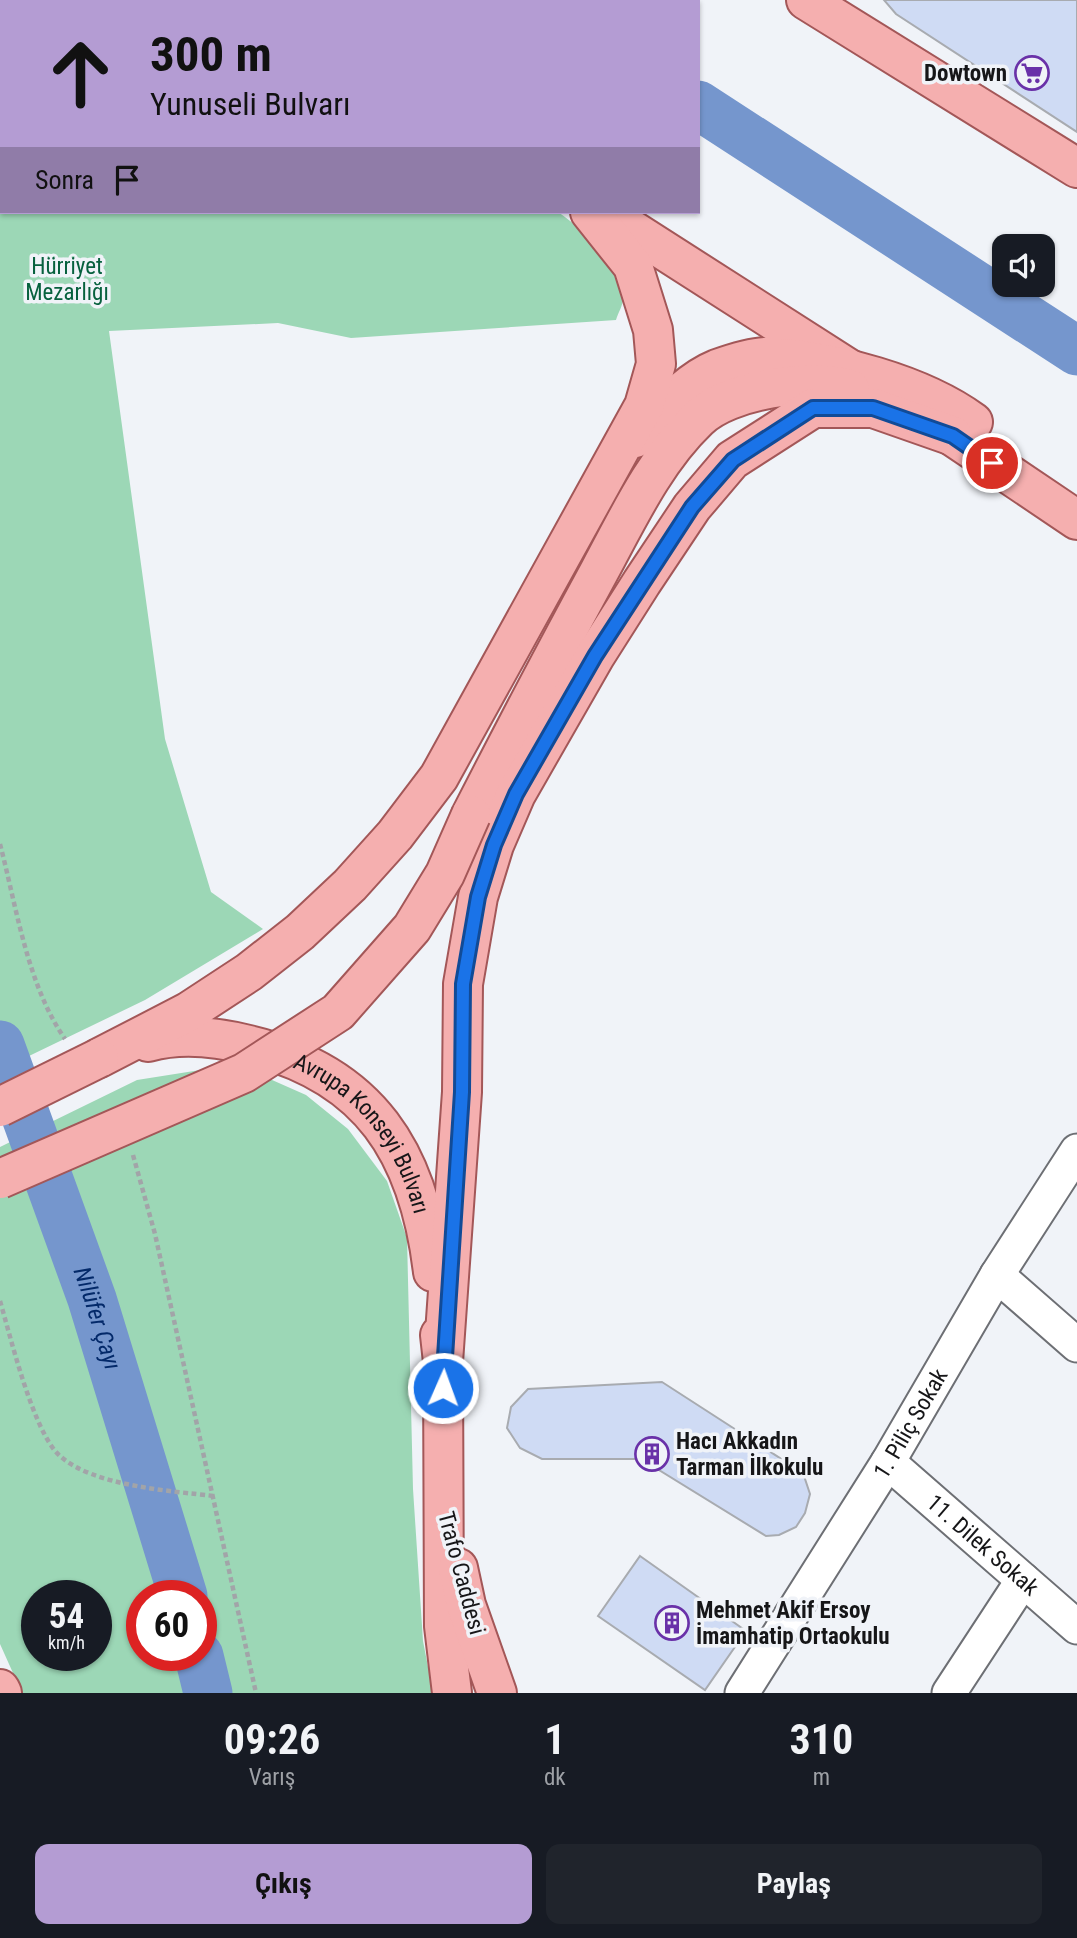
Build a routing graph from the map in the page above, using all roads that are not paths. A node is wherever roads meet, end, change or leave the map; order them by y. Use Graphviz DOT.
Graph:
graph roads {
  1 [pos="806,0"];
  2 [pos="851,17"];
  3 [pos="1077,168"];
  4 [pos="592,214"];
  5 [pos="607,214"];
  6 [pos="852,370"];
  7 [pos="902,403"];
  8 [pos="953,436"];
  9 [pos="615,457"];
  10 [pos="1077,496"];
  11 [pos="1077,520"];
  12 [pos="99,1058"];
  13 [pos="0,1107"];
  14 [pos="1077,1151"];
  15 [pos="0,1179"];
  16 [pos="1066,1194"];
  17 [pos="997,1275"];
  18 [pos="1077,1345"];
  19 [pos="443,1362"];
  20 [pos="888,1462"];
  21 [pos="442,1492"];
  22 [pos="1023,1580"];
  23 [pos="1077,1627"];
  24 [pos="453,1693"];
  25 [pos="497,1693"];
  26 [pos="742,1693"];
  27 [pos="949,1693"];
  1 -- 2 [label="main road"];
  2 -- 3 [label="main road"];
  4 -- 9 [label="main road"];
  5 -- 6 [label="main road"];
  6 -- 7 [label="main road"];
  6 -- 9 [label="main road"];
  6 -- 10 [label="main road"];
  7 -- 8 [label="main road"];
  7 -- 15 [label="main road, bridge"];
  8 -- 11 [label="main road"];
  8 -- 19 [label="main road"];
  9 -- 12 [label="main road"];
  12 -- 13 [label="main road, Avrupa Konseyi Bulvarı, bridge"];
  12 -- 19 [label="main road, Avrupa Konseyi Bulvarı"];
  14 -- 16 [label="street, 1. Piliç Sokak"];
  16 -- 17 [label="street, 1. Piliç Sokak"];
  17 -- 18 [label="street"];
  17 -- 20 [label="street, 1. Piliç Sokak"];
  19 -- 21 [label="main road, Avrupa Konseyi Bulvarı"];
  20 -- 22 [label="street, 11. Dilek Sokak"];
  20 -- 26 [label="street, 1. Piliç Sokak"];
  21 -- 24 [label="main road, Avrupa Konseyi Bulvarı"];
  21 -- 25 [label="main road, Trafo Caddesi"];
  22 -- 23 [label="street, 11. Dilek Sokak"];
  22 -- 27 [label="street"];
}
